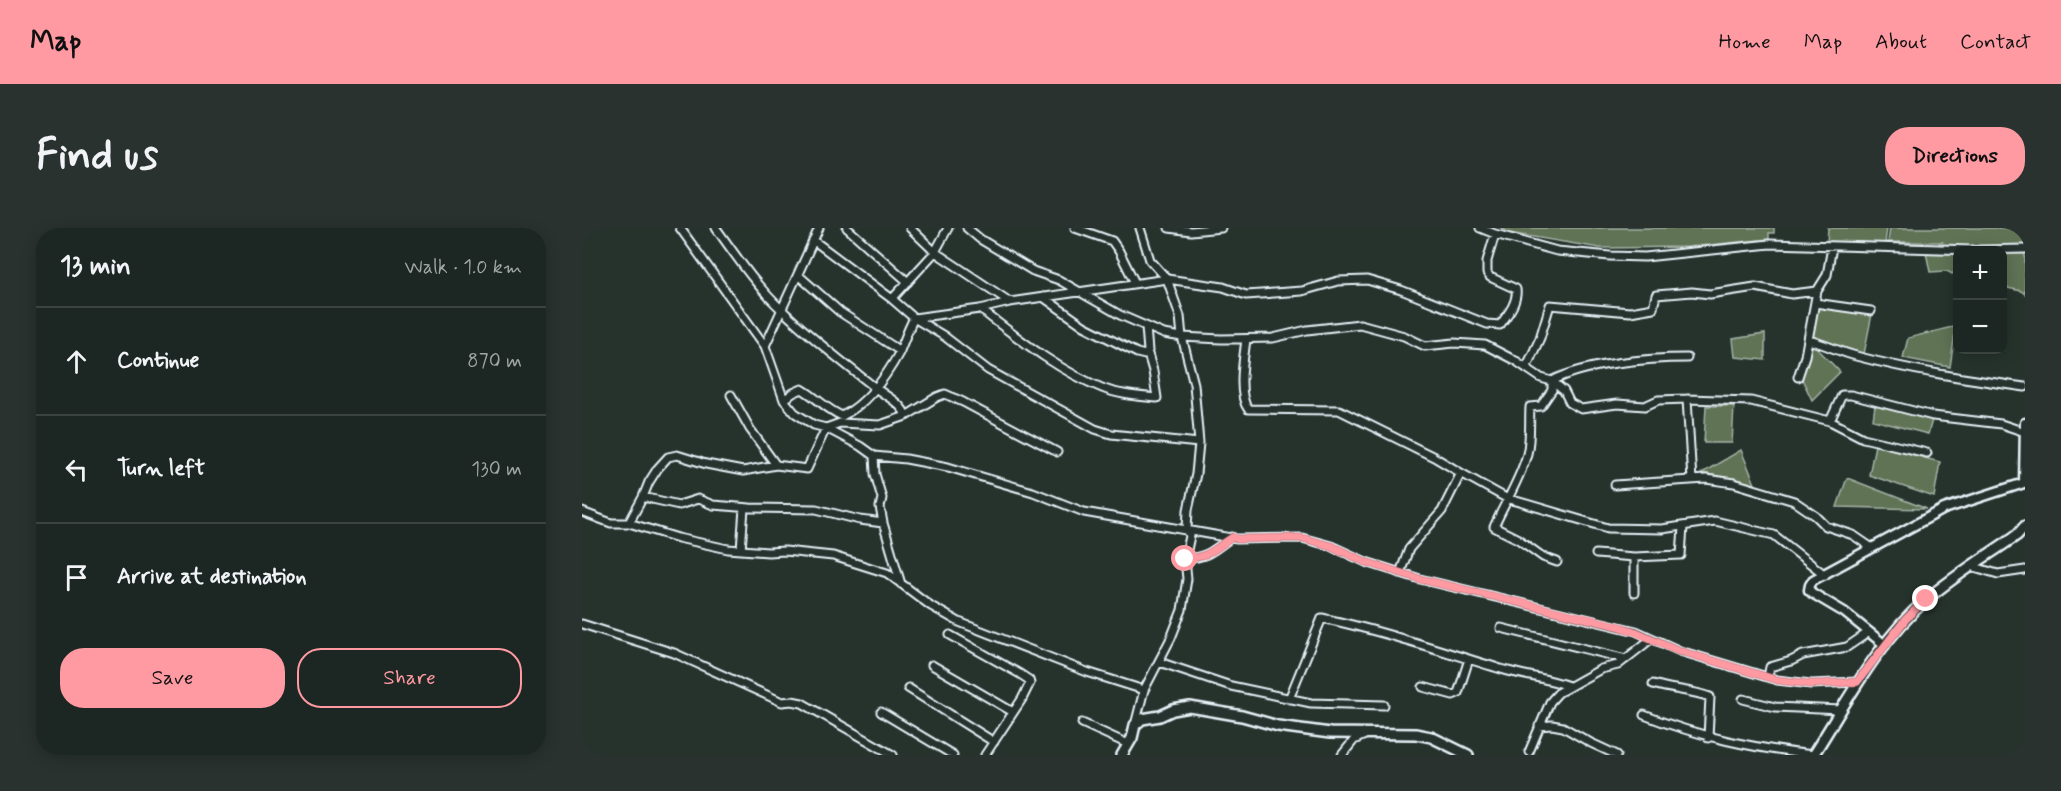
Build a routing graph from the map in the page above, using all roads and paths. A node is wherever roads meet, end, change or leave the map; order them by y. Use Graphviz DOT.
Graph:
graph roads {
  1 [pos="680,228"];
  2 [pos="716,228"];
  3 [pos="819,228"];
  4 [pos="847,228"];
  5 [pos="910,228"];
  6 [pos="948,228"];
  7 [pos="967,228"];
  8 [pos="1075,228"];
  9 [pos="1140,228"];
  10 [pos="1169,228"];
  11 [pos="1221,228"];
  12 [pos="1480,228"];
  13 [pos="1495,234"];
  14 [pos="813,240"];
  15 [pos="1832,247"];
  16 [pos="2007,249"];
  17 [pos="2025,249"];
  18 [pos="1953,250"];
  19 [pos="935,252"];
  20 [pos="798,275"];
  21 [pos="1167,279"];
  22 [pos="908,282"];
  23 [pos="1135,283"];
  24 [pos="1817,291"];
  25 [pos="1079,292"];
  26 [pos="1043,297"];
  27 [pos="892,299"];
  28 [pos="1010,302"];
  29 [pos="1815,303"];
  30 [pos="980,309"];
  31 [pos="782,310"];
  32 [pos="1871,311"];
  33 [pos="914,318"];
  34 [pos="1146,327"];
  35 [pos="1182,338"];
  36 [pos="1246,339"];
  37 [pos="1808,340"];
  38 [pos="765,346"];
  39 [pos="900,351"];
  40 [pos="1148,354"];
  41 [pos="1687,358"];
  42 [pos="1526,368"];
  43 [pos="1798,377"];
  44 [pos="1552,381"];
  45 [pos="2025,387"];
  46 [pos="875,388"];
  47 [pos="731,395"];
  48 [pos="1687,399"];
  49 [pos="784,400"];
  50 [pos="906,416"];
  51 [pos="1830,421"];
  52 [pos="2025,423"];
  53 [pos="826,428"];
  54 [pos="2025,432"];
  55 [pos="1199,443"];
  56 [pos="1057,452"];
  57 [pos="1927,453"];
  58 [pos="874,456"];
  59 [pos="776,465"];
  60 [pos="1461,473"];
  61 [pos="1692,480"];
  62 [pos="2024,483"];
  63 [pos="1615,485"];
  64 [pos="643,497"];
  65 [pos="1506,498"];
  66 [pos="744,508"];
  67 [pos="582,512"];
  68 [pos="629,523"];
  69 [pos="883,523"];
  70 [pos="1683,526"];
  71 [pos="2025,526"];
  72 [pos="1187,529"];
  73 [pos="1233,537"];
  74 [pos="1872,548"];
  75 [pos="741,550"];
  76 [pos="1596,554"];
  77 [pos="1634,557"];
  78 [pos="1185,559"];
  79 [pos="1557,561"];
  80 [pos="1971,566"];
  81 [pos="2025,570"];
  82 [pos="1400,573"];
  83 [pos="1825,574"];
  84 [pos="901,584"];
  85 [pos="1634,593"];
  86 [pos="582,624"];
  87 [pos="1501,628"];
  88 [pos="1869,632"];
  89 [pos="950,635"];
  90 [pos="1651,639"];
  91 [pos="1885,645"];
  92 [pos="1469,659"];
  93 [pos="1626,659"];
  94 [pos="1159,662"];
  95 [pos="932,665"];
  96 [pos="1768,677"];
  97 [pos="1857,682"];
  98 [pos="1653,684"];
  99 [pos="1569,686"];
  100 [pos="1423,687"];
  101 [pos="908,688"];
  102 [pos="1144,690"];
  103 [pos="1289,699"];
  104 [pos="1743,699"];
  105 [pos="1384,705"];
  106 [pos="1841,710"];
  107 [pos="882,712"];
  108 [pos="1013,712"];
  109 [pos="1644,715"];
  110 [pos="1082,723"];
  111 [pos="1135,725"];
  112 [pos="1539,726"];
  113 [pos="1370,733"];
  114 [pos="1708,738"];
  115 [pos="994,742"];
  116 [pos="1128,744"];
  117 [pos="1529,752"];
  118 [pos="893,755"];
  119 [pos="953,755"];
  120 [pos="985,755"];
  121 [pos="1122,755"];
  122 [pos="1342,755"];
  123 [pos="1468,755"];
  124 [pos="1617,755"];
  125 [pos="1813,755"];
  1 -- 38 [label="street"];
  2 -- 31 [label="street"];
  3 -- 14 [label="street"];
  4 -- 22 [label="street"];
  5 -- 19 [label="street"];
  6 -- 19 [label="street"];
  7 -- 25 [label="street"];
  8 -- 23 [label="street"];
  9 -- 21 [label="street"];
  10 -- 11 [label="street"];
  12 -- 13 [label="street"];
  13 -- 15 [label="street"];
  13 -- 21 [label="street"];
  14 -- 20 [label="street"];
  14 -- 27 [label="street"];
  15 -- 18 [label="street"];
  15 -- 24 [label="street"];
  16 -- 17 [label="street"];
  19 -- 22 [label="street"];
  19 -- 28 [label="street"];
  20 -- 31 [label="street"];
  20 -- 39 [label="street"];
  21 -- 23 [label="street"];
  21 -- 35 [label="street"];
  22 -- 27 [label="street"];
  23 -- 25 [label="street"];
  24 -- 29 [label="street"];
  24 -- 42 [label="street"];
  25 -- 26 [label="street"];
  25 -- 34 [label="street"];
  26 -- 28 [label="street"];
  26 -- 40 [label="street"];
  27 -- 33 [label="street"];
  28 -- 30 [label="street"];
  29 -- 32 [label="street"];
  29 -- 37 [label="street"];
  30 -- 33 [label="street"];
  30 -- 40 [label="street"];
  31 -- 38 [label="street"];
  31 -- 46 [label="street"];
  33 -- 39 [label="street"];
  33 -- 55 [label="street"];
  34 -- 35 [label="street"];
  34 -- 40 [label="street"];
  35 -- 36 [label="street"];
  35 -- 55 [label="street"];
  36 -- 42 [label="street"];
  36 -- 60 [label="street"];
  37 -- 43 [label="street"];
  37 -- 45 [label="street"];
  38 -- 49 [label="street"];
  39 -- 46 [label="street"];
  41 -- 44 [label="street"];
  42 -- 44 [label="street"];
  44 -- 48 [label="street"];
  44 -- 65 [label="street"];
  46 -- 49 [label="street"];
  46 -- 50 [label="street"];
  47 -- 59 [label="street"];
  48 -- 51 [label="street"];
  48 -- 61 [label="street"];
  49 -- 53 [label="street"];
  50 -- 53 [label="street"];
  50 -- 56 [label="street"];
  51 -- 54 [label="street"];
  51 -- 57 [label="street"];
  52 -- 54 [label="street"];
  53 -- 58 [label="street"];
  53 -- 59 [label="street"];
  54 -- 62 [label="street"];
  55 -- 72 [label="street"];
  58 -- 69 [label="street"];
  58 -- 72 [label="street"];
  59 -- 64 [label="street"];
  60 -- 65 [label="street"];
  60 -- 82 [label="street"];
  61 -- 63 [label="street"];
  61 -- 74 [label="street"];
  62 -- 74 [label="street"];
  64 -- 66 [label="street"];
  64 -- 68 [label="street"];
  65 -- 70 [label="street"];
  65 -- 79 [label="street"];
  66 -- 69 [label="street"];
  66 -- 75 [label="street"];
  67 -- 68 [label="street"];
  68 -- 75 [label="street"];
  69 -- 84 [label="street"];
  70 -- 77 [label="street"];
  70 -- 83 [label="street"];
  71 -- 80 [label="main road"];
  72 -- 73 [label="street"];
  72 -- 78 [label="street"];
  73 -- 78 [label="street"];
  73 -- 82 [label="street"];
  74 -- 83 [label="street"];
  75 -- 84 [label="street"];
  76 -- 77 [label="street"];
  77 -- 85 [label="street"];
  78 -- 94 [label="street"];
  80 -- 81 [label="street"];
  80 -- 91 [label="main road"];
  82 -- 90 [label="street"];
  83 -- 88 [label="street"];
  84 -- 102 [label="street"];
  86 -- 118 [label="street"];
  87 -- 93 [label="street"];
  88 -- 91 [label="street"];
  88 -- 96 [label="street"];
  89 -- 108 [label="street"];
  90 -- 93 [label="street"];
  90 -- 96 [label="street"];
  91 -- 97 [label="main road"];
  92 -- 99 [label="street"];
  92 -- 100 [label="street"];
  92 -- 103 [label="street"];
  93 -- 99 [label="street"];
  94 -- 102 [label="street"];
  94 -- 103 [label="street"];
  95 -- 108 [label="street"];
  96 -- 97 [label="street"];
  97 -- 106 [label="main road"];
  98 -- 114 [label="street"];
  99 -- 112 [label="street"];
  101 -- 115 [label="street"];
  102 -- 111 [label="street"];
  103 -- 105 [label="street"];
  104 -- 106 [label="street"];
  106 -- 125 [label="main road"];
  107 -- 119 [label="street"];
  108 -- 115 [label="street"];
  109 -- 114 [label="street"];
  110 -- 116 [label="street"];
  111 -- 113 [label="main road"];
  111 -- 116 [label="main road"];
  112 -- 117 [label="street"];
  112 -- 124 [label="street"];
  113 -- 122 [label="street"];
  113 -- 123 [label="main road"];
  114 -- 125 [label="street"];
  115 -- 120 [label="street"];
  116 -- 121 [label="main road"];
}
